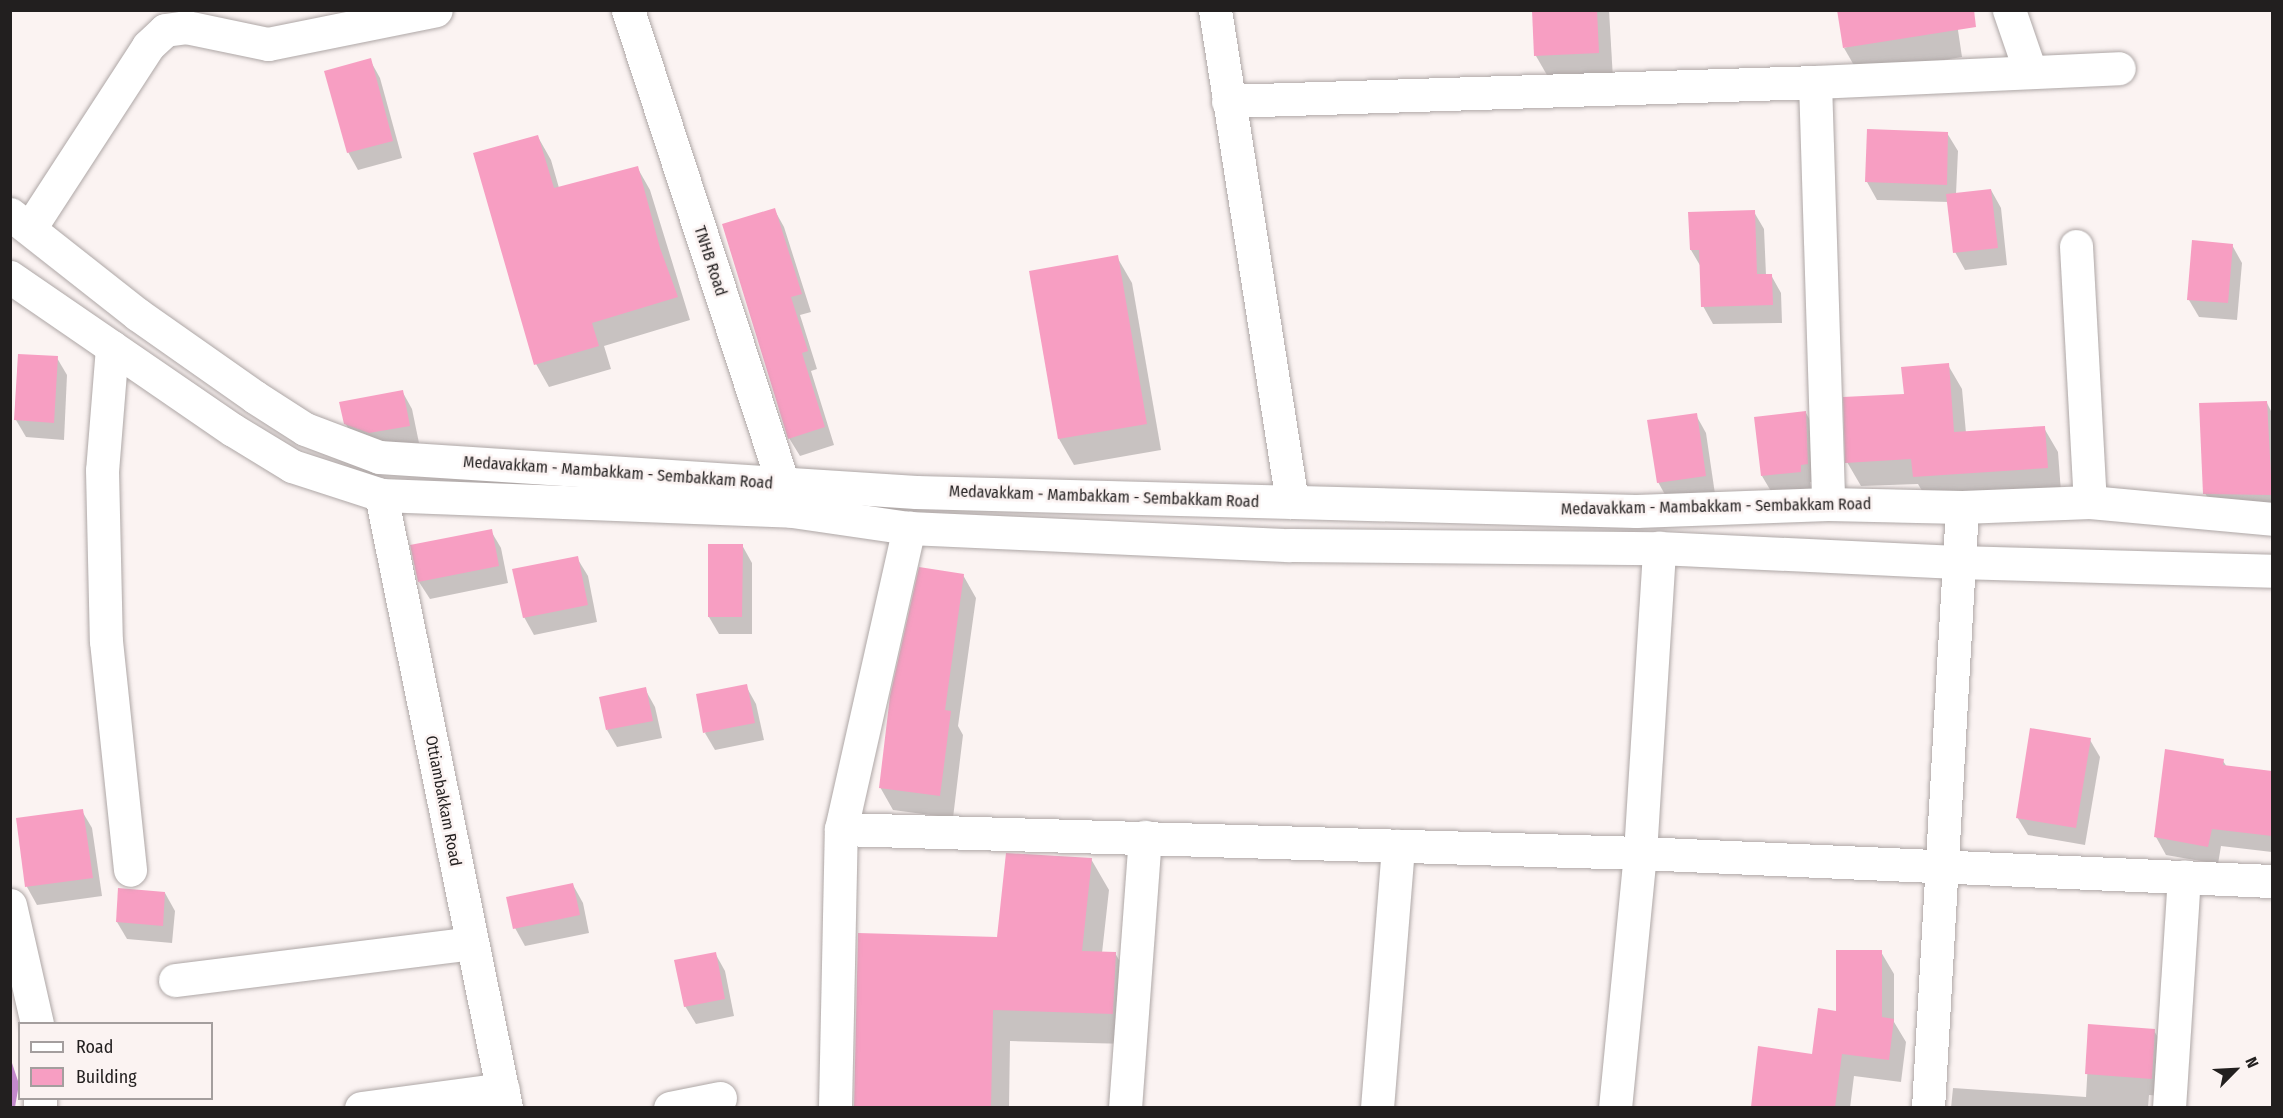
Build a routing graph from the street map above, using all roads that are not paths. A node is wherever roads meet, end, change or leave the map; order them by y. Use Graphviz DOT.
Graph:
graph roads {
  1 [pos="436,10"];
  2 [pos="628,10"];
  3 [pos="1215,10"];
  4 [pos="2009,10"];
  5 [pos="183,19"];
  6 [pos="2119,68"];
  7 [pos="2030,71"];
  8 [pos="1815,82"];
  9 [pos="1228,100"];
  10 [pos="20,221"];
  11 [pos="2076,246"];
  12 [pos="10,277"];
  13 [pos="112,347"];
  14 [pos="381,495"];
  15 [pos="788,498"];
  16 [pos="1292,502"];
  17 [pos="2090,502"];
  18 [pos="1828,504"];
  19 [pos="1962,507"];
  20 [pos="2272,519"];
  21 [pos="909,528"];
  22 [pos="1659,548"];
  23 [pos="1957,562"];
  24 [pos="2272,571"];
  25 [pos="841,829"];
  26 [pos="1145,837"];
  27 [pos="1398,846"];
  28 [pos="1640,853"];
  29 [pos="1940,865"];
  30 [pos="130,870"];
  31 [pos="2184,876"];
  32 [pos="2272,881"];
  33 [pos="10,905"];
  34 [pos="472,943"];
  35 [pos="175,980"];
  36 [pos="37,1022"];
  37 [pos="504,1098"];
  38 [pos="720,1098"];
  39 [pos="361,1107"];
  40 [pos="670,1107"];
  41 [pos="835,1107"];
  42 [pos="1125,1107"];
  43 [pos="1377,1107"];
  44 [pos="1615,1107"];
  45 [pos="1928,1107"];
  46 [pos="2169,1107"];
  1 -- 5 [label="street"];
  2 -- 15 [label="street, TNHB Road"];
  3 -- 9 [label="street"];
  4 -- 7 [label="street"];
  5 -- 10 [label="street"];
  6 -- 7 [label="street"];
  7 -- 8 [label="street"];
  8 -- 9 [label="street"];
  8 -- 18 [label="street"];
  9 -- 16 [label="street"];
  10 -- 15 [label="street, Medavakkam - Mambakkam - Sembakkam Road"];
  11 -- 17 [label="street"];
  12 -- 13 [label="street, Medavakkam - Mambakkam - Sembakkam Road"];
  13 -- 14 [label="street, Medavakkam - Mambakkam - Sembakkam Road"];
  13 -- 30 [label="street"];
  14 -- 15 [label="street, Medavakkam - Mambakkam - Sembakkam Road"];
  14 -- 34 [label="street, Ottiambakkam Road"];
  15 -- 16 [label="street, Medavakkam - Mambakkam - Sembakkam Road"];
  15 -- 21 [label="street, Medavakkam - Mambakkam - Sembakkam Road"];
  16 -- 18 [label="street, Medavakkam - Mambakkam - Sembakkam Road"];
  17 -- 19 [label="street, Medavakkam - Mambakkam - Sembakkam Road"];
  17 -- 20 [label="street, Medavakkam - Mambakkam - Sembakkam Road"];
  18 -- 19 [label="street, Medavakkam - Mambakkam - Sembakkam Road"];
  19 -- 23 [label="street"];
  21 -- 22 [label="street, Medavakkam - Mambakkam - Sembakkam Road"];
  21 -- 25 [label="street"];
  22 -- 23 [label="street, Medavakkam - Mambakkam - Sembakkam Road"];
  22 -- 28 [label="street"];
  23 -- 24 [label="street, Medavakkam - Mambakkam - Sembakkam Road"];
  23 -- 29 [label="street"];
  25 -- 26 [label="street"];
  25 -- 41 [label="street"];
  26 -- 27 [label="street"];
  26 -- 42 [label="street"];
  27 -- 28 [label="street"];
  27 -- 43 [label="street"];
  28 -- 29 [label="street"];
  28 -- 44 [label="street"];
  29 -- 31 [label="street"];
  29 -- 45 [label="street"];
  31 -- 32 [label="street"];
  31 -- 46 [label="street"];
  33 -- 36 [label="street"];
  34 -- 35 [label="street"];
  34 -- 37 [label="street, Ottiambakkam Road"];
  37 -- 39 [label="street"];
  38 -- 40 [label="street"];
}
